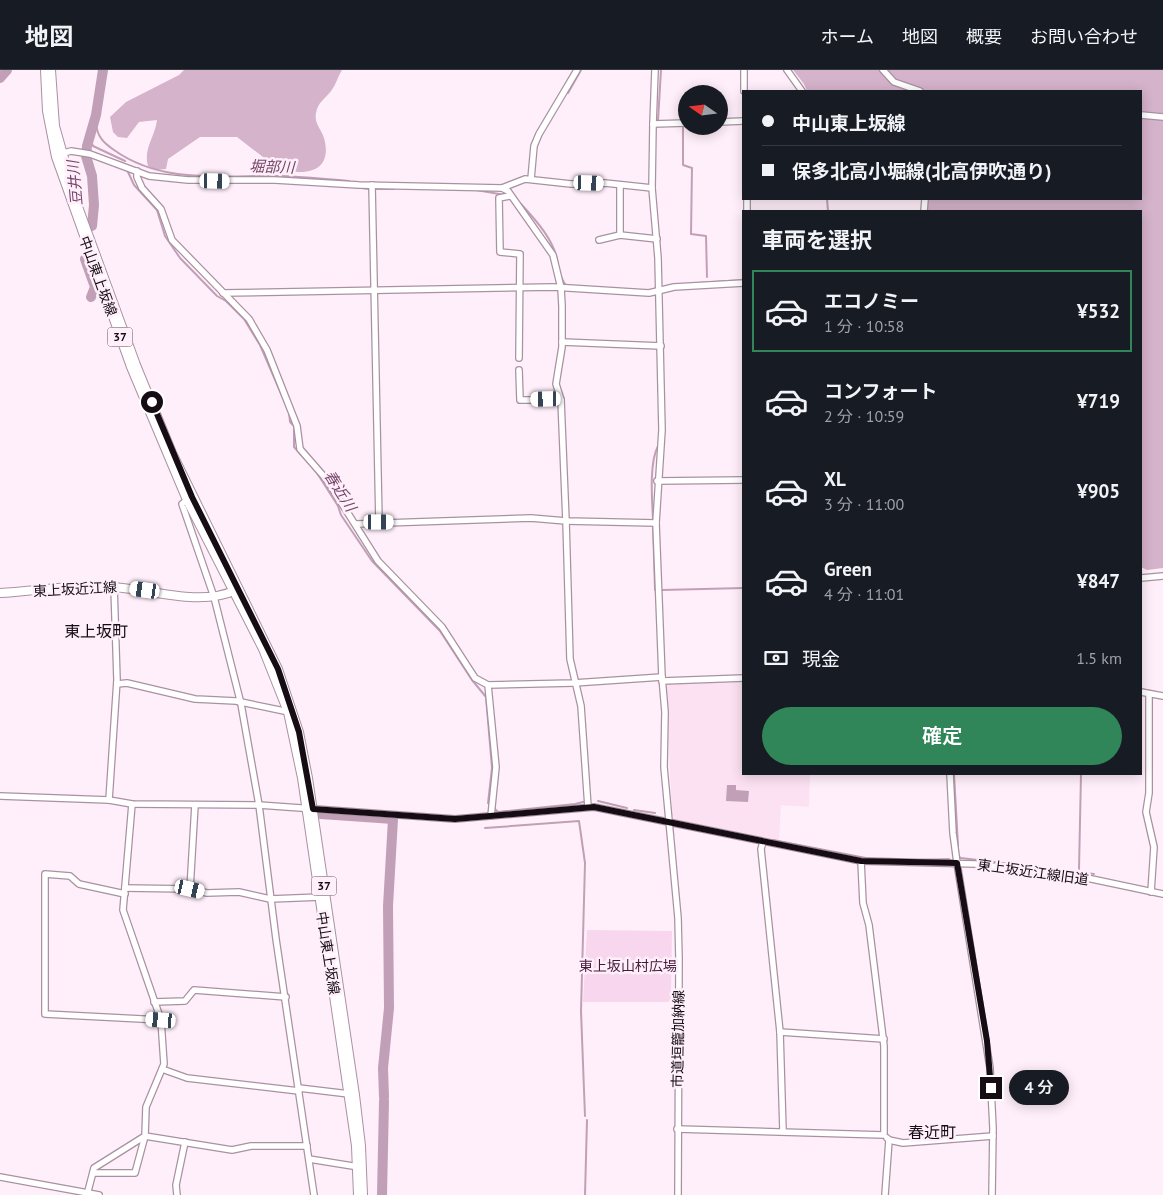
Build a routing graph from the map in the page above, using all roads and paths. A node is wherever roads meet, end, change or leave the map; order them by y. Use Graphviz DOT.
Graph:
graph roads {
  1 [pos="577,70"];
  2 [pos="655,70"];
  3 [pos="744,70"];
  4 [pos="787,70"];
  5 [pos="883,70"];
  6 [pos="50,71"];
  7 [pos="744,90"];
  8 [pos="801,90"];
  9 [pos="917,90"];
  10 [pos="1142,115"];
  11 [pos="1163,117"];
  12 [pos="742,121"];
  13 [pos="728,122"];
  14 [pos="678,123"];
  15 [pos="653,124"];
  16 [pos="58,155"];
  17 [pos="137,172"];
  18 [pos="531,179"];
  19 [pos="372,185"];
  20 [pos="620,185"];
  21 [pos="502,188"];
  22 [pos="652,188"];
  23 [pos="510,196"];
  24 [pos="620,235"];
  25 [pos="657,239"];
  26 [pos="599,240"];
  27 [pos="742,282"];
  28 [pos="520,288"];
  29 [pos="561,288"];
  30 [pos="374,290"];
  31 [pos="658,292"];
  32 [pos="223,293"];
  33 [pos="562,342"];
  34 [pos="659,345"];
  35 [pos="519,358"];
  36 [pos="519,370"];
  37 [pos="560,400"];
  38 [pos="742,480"];
  39 [pos="657,481"];
  40 [pos="190,498"];
  41 [pos="566,521"];
  42 [pos="379,522"];
  43 [pos="656,522"];
  44 [pos="356,524"];
  45 [pos="1163,576"];
  46 [pos="1142,578"];
  47 [pos="114,586"];
  48 [pos="235,590"];
  49 [pos="0,593"];
  50 [pos="214,597"];
  51 [pos="742,678"];
  52 [pos="662,679"];
  53 [pos="117,684"];
  54 [pos="574,684"];
  55 [pos="488,686"];
  56 [pos="1142,692"];
  57 [pos="1149,694"];
  58 [pos="1163,696"];
  59 [pos="240,702"];
  60 [pos="290,712"];
  61 [pos="950,775"];
  62 [pos="0,796"];
  63 [pos="109,800"];
  64 [pos="132,804"];
  65 [pos="195,805"];
  66 [pos="259,805"];
  67 [pos="588,807"];
  68 [pos="310,809"];
  69 [pos="491,816"];
  70 [pos="669,823"];
  71 [pos="763,842"];
  72 [pos="861,861"];
  73 [pos="957,863"];
  74 [pos="190,889"];
  75 [pos="125,891"];
  76 [pos="1151,892"];
  77 [pos="1163,894"];
  78 [pos="322,897"];
  79 [pos="270,898"];
  80 [pos="286,997"];
  81 [pos="154,1002"];
  82 [pos="161,1020"];
  83 [pos="780,1032"];
  84 [pos="884,1039"];
  85 [pos="162,1069"];
  86 [pos="299,1089"];
  87 [pos="348,1094"];
  88 [pos="677,1129"];
  89 [pos="783,1131"];
  90 [pos="884,1135"];
  91 [pos="145,1136"];
  92 [pos="993,1136"];
  93 [pos="889,1140"];
  94 [pos="185,1142"];
  95 [pos="307,1146"];
  96 [pos="309,1159"];
  97 [pos="360,1167"];
  98 [pos="93,1173"];
  99 [pos="0,1178"];
  100 [pos="88,1193"];
  101 [pos="99,1195"];
  102 [pos="177,1195"];
  103 [pos="314,1195"];
  104 [pos="358,1195"];
  105 [pos="363,1195"];
  106 [pos="678,1195"];
  107 [pos="885,1195"];
  108 [pos="992,1195"];
  1 -- 18 [label="street"];
  2 -- 15 [label="street, 市道垣籠加納線"];
  3 -- 7 [label="street"];
  4 -- 8 [label="street"];
  5 -- 9 [label="street"];
  6 -- 16 [label="main road, 中山東上坂線 / 37"];
  10 -- 11 [label="street"];
  12 -- 13 [label="street"];
  14 -- 15 [label="street"];
  15 -- 22 [label="street, 市道垣籠加納線"];
  16 -- 17 [label="street"];
  16 -- 40 [label="main road, 中山東上坂線 / 37"];
  17 -- 19 [label="street"];
  17 -- 32 [label="street"];
  18 -- 20 [label="street"];
  18 -- 21 [label="street"];
  19 -- 21 [label="street"];
  19 -- 30 [label="street"];
  20 -- 22 [label="street"];
  20 -- 24 [label="street"];
  21 -- 23 [label="street"];
  22 -- 25 [label="street, 市道垣籠加納線"];
  23 -- 28 [label="street"];
  23 -- 29 [label="street"];
  24 -- 25 [label="street"];
  24 -- 26 [label="street"];
  25 -- 31 [label="street, 市道垣籠加納線"];
  27 -- 31 [label="street"];
  28 -- 29 [label="street"];
  28 -- 30 [label="street"];
  28 -- 35 [label="street"];
  29 -- 31 [label="street"];
  29 -- 33 [label="street"];
  30 -- 32 [label="street"];
  30 -- 42 [label="street"];
  31 -- 34 [label="street, 市道垣籠加納線"];
  32 -- 44 [label="street"];
  33 -- 34 [label="street"];
  33 -- 37 [label="street"];
  34 -- 39 [label="street, 市道垣籠加納線"];
  36 -- 37 [label="street"];
  37 -- 41 [label="street"];
  38 -- 39 [label="street"];
  39 -- 43 [label="street, 市道垣籠加納線"];
  40 -- 48 [label="main road, 中山東上坂線 / 37"];
  40 -- 50 [label="street"];
  41 -- 42 [label="street"];
  41 -- 43 [label="street"];
  41 -- 54 [label="street"];
  42 -- 44 [label="street"];
  43 -- 52 [label="street, 市道垣籠加納線"];
  44 -- 55 [label="street"];
  45 -- 46 [label="street"];
  47 -- 49 [label="main road, 東上坂近江線"];
  47 -- 50 [label="main road, 東上坂近江線"];
  47 -- 53 [label="street"];
  48 -- 50 [label="main road, 東上坂近江線"];
  48 -- 60 [label="main road, 中山東上坂線 / 37"];
  50 -- 59 [label="street"];
  51 -- 52 [label="street"];
  52 -- 54 [label="street"];
  52 -- 70 [label="street, 市道垣籠加納線"];
  53 -- 59 [label="street"];
  53 -- 63 [label="street"];
  54 -- 55 [label="street"];
  54 -- 67 [label="street"];
  55 -- 69 [label="street"];
  56 -- 57 [label="street"];
  57 -- 58 [label="street"];
  57 -- 76 [label="street"];
  59 -- 60 [label="street"];
  59 -- 66 [label="street"];
  60 -- 68 [label="main road, 中山東上坂線 / 37"];
  61 -- 73 [label="street"];
  62 -- 63 [label="street, 東上坂近江線旧道"];
  63 -- 64 [label="street, 東上坂近江線旧道"];
  64 -- 65 [label="street, 東上坂近江線旧道"];
  64 -- 75 [label="street"];
  65 -- 66 [label="street, 東上坂近江線旧道"];
  65 -- 74 [label="street"];
  66 -- 68 [label="street, 東上坂近江線旧道"];
  66 -- 79 [label="street"];
  67 -- 69 [label="street, 東上坂近江線旧道"];
  67 -- 70 [label="street, 東上坂近江線旧道"];
  68 -- 69 [label="street, 東上坂近江線旧道"];
  68 -- 78 [label="main road, 中山東上坂線 / 37"];
  70 -- 71 [label="street, 東上坂近江線旧道"];
  70 -- 88 [label="street, 市道垣籠加納線"];
  71 -- 72 [label="street, 東上坂近江線旧道"];
  71 -- 83 [label="street"];
  72 -- 73 [label="street, 東上坂近江線旧道"];
  72 -- 84 [label="street"];
  73 -- 76 [label="street, 東上坂近江線旧道"];
  73 -- 92 [label="street"];
  74 -- 75 [label="street"];
  74 -- 79 [label="street"];
  75 -- 81 [label="street"];
  75 -- 82 [label="street"];
  76 -- 77 [label="street, 東上坂近江線旧道"];
  78 -- 79 [label="street"];
  78 -- 87 [label="main road, 中山東上坂線 / 37"];
  78 -- 97 [label="main road, 中山東上坂線 / 37"];
  79 -- 80 [label="street"];
  80 -- 81 [label="street"];
  80 -- 86 [label="street"];
  81 -- 82 [label="street"];
  82 -- 85 [label="street"];
  83 -- 84 [label="street"];
  83 -- 89 [label="street"];
  84 -- 90 [label="street"];
  85 -- 86 [label="street"];
  85 -- 91 [label="street"];
  86 -- 87 [label="street"];
  86 -- 95 [label="street"];
  87 -- 97 [label="main road, 中山東上坂線 / 37"];
  88 -- 89 [label="street"];
  88 -- 106 [label="street, 市道垣籠加納線"];
  89 -- 90 [label="street"];
  90 -- 93 [label="street"];
  91 -- 94 [label="street"];
  91 -- 98 [label="street"];
  91 -- 98 [label="street"];
  92 -- 93 [label="street"];
  92 -- 108 [label="street"];
  93 -- 107 [label="street"];
  94 -- 95 [label="street"];
  94 -- 102 [label="street"];
  95 -- 96 [label="street"];
  96 -- 97 [label="street"];
  96 -- 103 [label="street"];
  97 -- 104 [label="main road, 中山東上坂線 / 37"];
  97 -- 105 [label="main road, 中山東上坂線 / 37"];
  98 -- 100 [label="street"];
  99 -- 100 [label="street"];
  100 -- 101 [label="street"];
}
